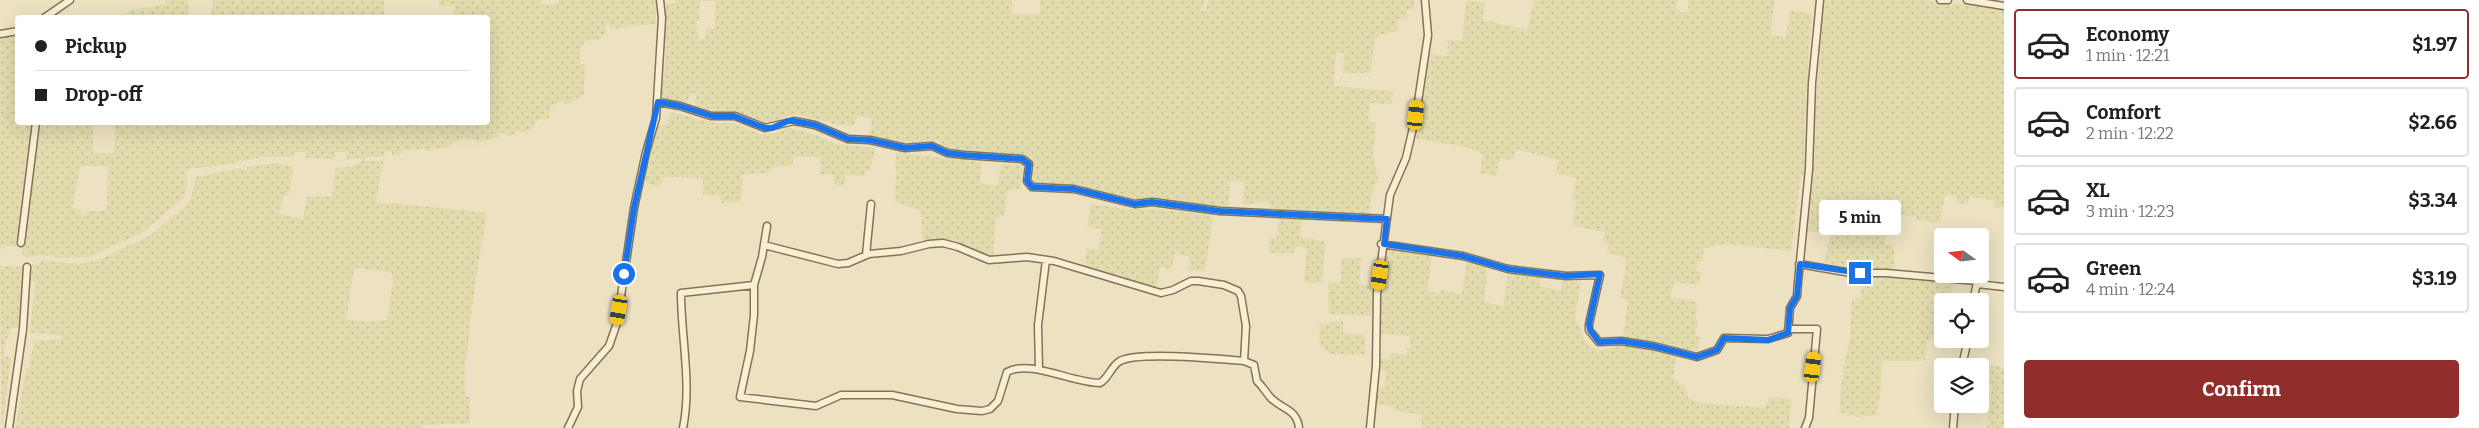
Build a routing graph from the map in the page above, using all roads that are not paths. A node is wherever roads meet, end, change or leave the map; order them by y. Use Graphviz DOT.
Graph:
graph roads {
  1 [pos="70,0"];
  2 [pos="660,0"];
  3 [pos="1425,0"];
  4 [pos="1820,0"];
  5 [pos="1940,0"];
  6 [pos="1948,0"];
  7 [pos="1967,0"];
  8 [pos="2004,6"];
  9 [pos="48,15"];
  10 [pos="15,32"];
  11 [pos="0,34"];
  12 [pos="658,102"];
  13 [pos="36,125"];
  14 [pos="871,204"];
  15 [pos="1387,219"];
  16 [pos="767,226"];
  17 [pos="21,243"];
  18 [pos="1383,244"];
  19 [pos="764,245"];
  20 [pos="866,255"];
  21 [pos="1046,260"];
  22 [pos="1800,264"];
  23 [pos="27,267"];
  24 [pos="1934,276"];
  25 [pos="1989,282"];
  26 [pos="754,285"];
  27 [pos="2004,287"];
  28 [pos="1788,329"];
  29 [pos="1244,360"];
  30 [pos="1039,369"];
  31 [pos="1954,413"];
  32 [pos="8,428"];
  33 [pos="568,428"];
  34 [pos="683,428"];
  35 [pos="1299,428"];
  36 [pos="1370,428"];
  37 [pos="1804,428"];
  38 [pos="1953,428"];
  1 -- 9 [label="street"];
  2 -- 12 [label="street"];
  3 -- 15 [label="street"];
  4 -- 22 [label="street"];
  5 -- 6 [label="street"];
  7 -- 8 [label="street"];
  10 -- 11 [label="street"];
  12 -- 15 [label="street"];
  12 -- 33 [label="street"];
  13 -- 17 [label="street"];
  14 -- 20 [label="street"];
  15 -- 18 [label="street"];
  16 -- 19 [label="street"];
  18 -- 28 [label="street"];
  18 -- 36 [label="street"];
  19 -- 20 [label="street"];
  19 -- 26 [label="street"];
  20 -- 21 [label="street"];
  21 -- 29 [label="street"];
  21 -- 30 [label="street"];
  22 -- 24 [label="street"];
  22 -- 28 [label="street"];
  23 -- 32 [label="street"];
  25 -- 27 [label="street"];
  26 -- 30 [label="street"];
  26 -- 34 [label="street"];
  28 -- 37 [label="street"];
  29 -- 30 [label="street"];
  29 -- 35 [label="street"];
  31 -- 38 [label="street"];
}
